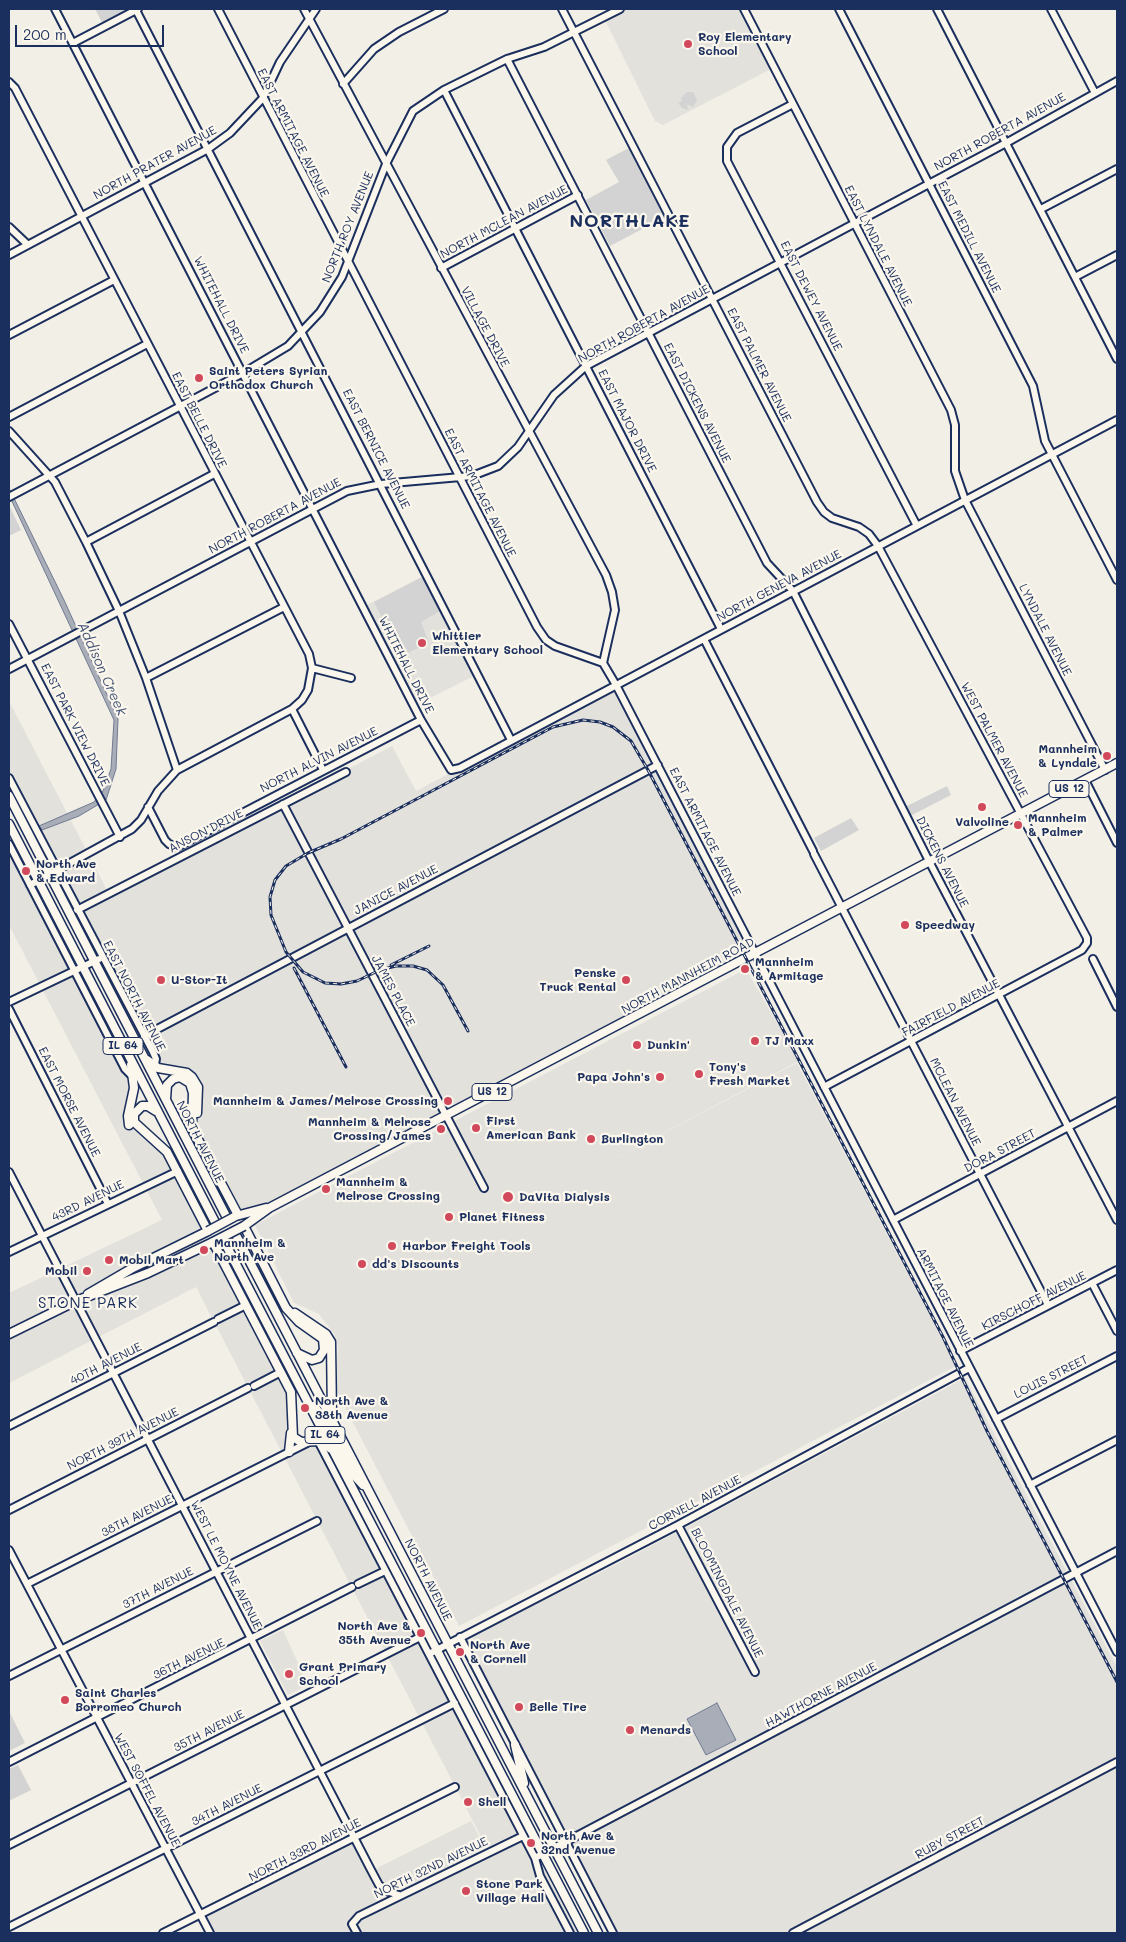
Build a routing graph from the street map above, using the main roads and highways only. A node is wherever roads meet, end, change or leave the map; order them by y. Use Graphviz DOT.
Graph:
graph roads {
  1 [pos="1117,763"];
  2 [pos="9,787"];
  3 [pos="11,800"];
  4 [pos="11,828"];
  5 [pos="142,1055"];
  6 [pos="128,1056"];
  7 [pos="154,1078"];
  8 [pos="166,1101"];
  9 [pos="158,1112"];
  10 [pos="200,1142"];
  11 [pos="162,1146"];
  12 [pos="269,1208"];
  13 [pos="238,1215"];
  14 [pos="226,1216"];
  15 [pos="215,1222"];
  16 [pos="244,1226"];
  17 [pos="208,1231"];
  18 [pos="237,1237"];
  19 [pos="213,1242"];
  20 [pos="225,1243"];
  21 [pos="76,1301"];
  22 [pos="286,1308"];
  23 [pos="9,1334"];
  24 [pos="297,1353"];
  25 [pos="303,1393"];
  26 [pos="316,1418"];
  27 [pos="333,1422"];
  28 [pos="291,1428"];
  29 [pos="315,1439"];
  30 [pos="332,1450"];
  31 [pos="289,1452"];
  32 [pos="368,1490"];
  33 [pos="515,1745"];
  34 [pos="490,1754"];
  35 [pos="486,1770"];
  36 [pos="530,1802"];
  37 [pos="506,1803"];
  38 [pos="517,1805"];
  39 [pos="584,1933"];
  40 [pos="598,1933"];
  1 -- 12 [label="main road, NORTH MANNHEIM ROAD / US 12"];
  2 -- 3 [label="main road, EAST NORTH AVENUE"];
  3 -- 5 [label="main road, EAST NORTH AVENUE / IL 64"];
  4 -- 6 [label="main road, IL 64"];
  5 -- 7 [label="main road, EAST NORTH AVENUE / IL 64"];
  5 -- 10 [label="main road"];
  6 -- 9 [label="main road, IL 64"];
  6 -- 11 [label="main road"];
  7 -- 8 [label="main road, NORTH AVENUE / IL 64"];
  8 -- 10 [label="main road"];
  8 -- 14 [label="main road, NORTH AVENUE / IL 64"];
  9 -- 11 [label="main road"];
  9 -- 15 [label="main road, NORTH AVENUE / IL 64"];
  10 -- 13 [label="main road"];
  11 -- 17 [label="main road"];
  12 -- 13 [label="main road, NORTH MANNHEIM ROAD / US 12"];
  12 -- 16 [label="main road, NORTH MANNHEIM ROAD / US 12"];
  13 -- 17 [label="main road, NORTH MANNHEIM ROAD / US 12, bridge"];
  16 -- 19 [label="main road, NORTH MANNHEIM ROAD / US 12, bridge"];
  16 -- 22 [label="main road"];
  17 -- 21 [label="main road, NORTH MANNHEIM ROAD / US 12"];
  18 -- 24 [label="main road, NORTH AVENUE / IL 64"];
  19 -- 21 [label="main road, NORTH MANNHEIM ROAD / US 12"];
  19 -- 28 [label="main road"];
  20 -- 25 [label="main road, NORTH AVENUE / IL 64"];
  21 -- 23 [label="main road, NORTH MANNHEIM ROAD / US 12"];
  22 -- 24 [label="main road"];
  22 -- 27 [label="main road"];
  24 -- 27 [label="main road, NORTH AVENUE / IL 64"];
  25 -- 26 [label="main road, NORTH AVENUE / IL 64"];
  25 -- 32 [label="main road"];
  26 -- 29 [label="main road"];
  26 -- 30 [label="main road, NORTH AVENUE / IL 64"];
  27 -- 32 [label="main road, NORTH AVENUE / IL 64"];
  28 -- 29 [label="main road"];
  28 -- 31 [label="main road"];
  29 -- 30 [label="main road"];
  30 -- 34 [label="main road, NORTH AVENUE / IL 64"];
  32 -- 36 [label="main road, NORTH AVENUE / IL 64"];
  33 -- 36 [label="main road"];
  34 -- 35 [label="main road"];
  34 -- 38 [label="main road, NORTH AVENUE / IL 64"];
  36 -- 40 [label="main road, NORTH AVENUE / IL 64"];
  37 -- 38 [label="main road"];
  38 -- 39 [label="main road, NORTH AVENUE / IL 64"];
}
